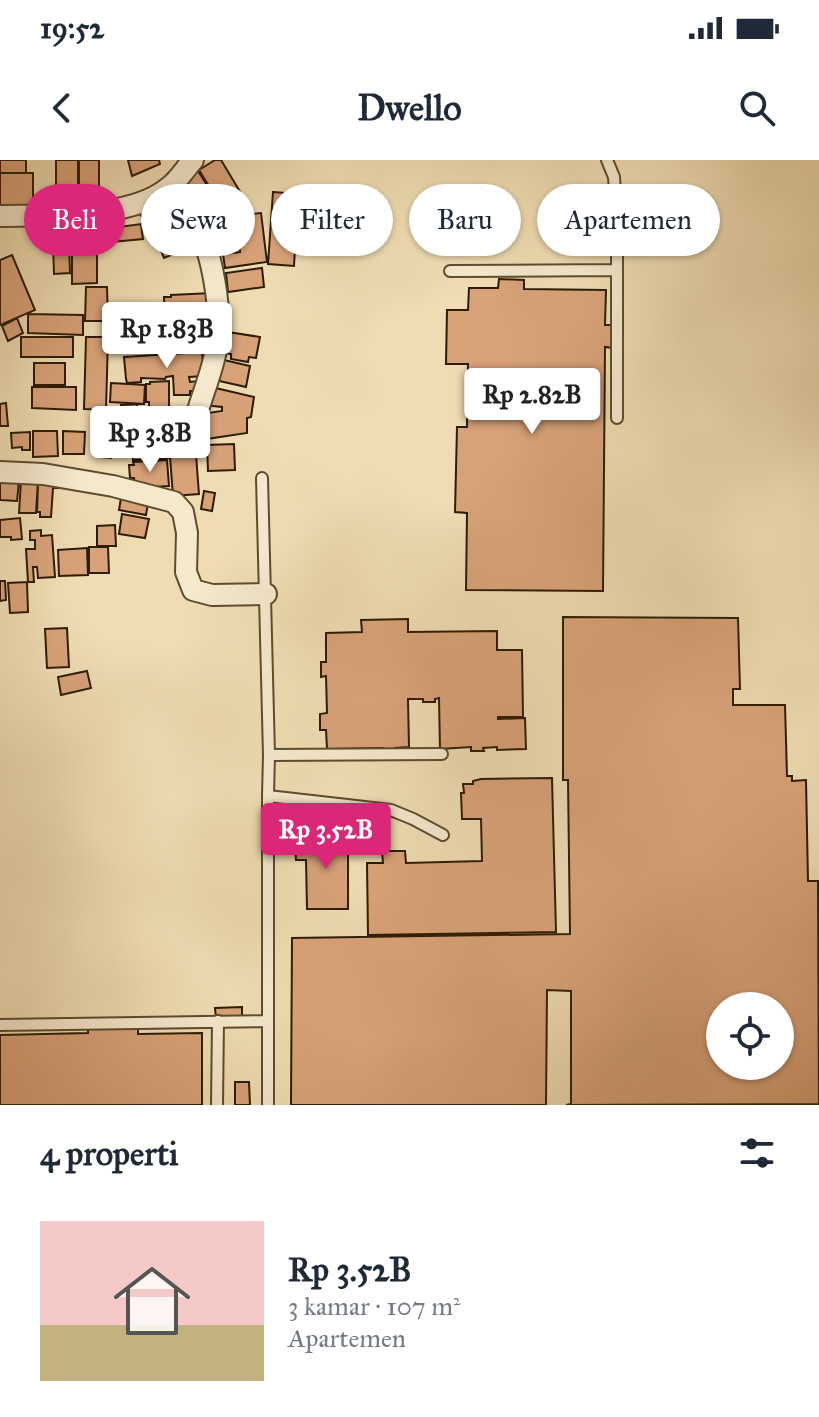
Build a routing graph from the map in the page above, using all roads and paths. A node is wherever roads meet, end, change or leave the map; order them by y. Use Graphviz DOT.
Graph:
graph roads {
  1 [pos="193,160"];
  2 [pos="607,160"];
  3 [pos="172,184"];
  4 [pos="141,201"];
  5 [pos="0,216"];
  6 [pos="209,256"];
  7 [pos="615,270"];
  8 [pos="450,271"];
  9 [pos="617,418"];
  10 [pos="193,428"];
  11 [pos="0,472"];
  12 [pos="262,478"];
  13 [pos="266,594"];
  14 [pos="442,754"];
  15 [pos="269,755"];
  16 [pos="268,796"];
  17 [pos="443,835"];
  18 [pos="218,1021"];
  19 [pos="267,1021"];
  20 [pos="0,1025"];
  21 [pos="217,1105"];
  22 [pos="268,1105"];
  1 -- 3 [label="street"];
  2 -- 7 [label="lane"];
  4 -- 5 [label="street"];
  6 -- 10 [label="street"];
  7 -- 8 [label="lane"];
  7 -- 9 [label="lane"];
  11 -- 13 [label="street"];
  12 -- 13 [label="lane"];
  13 -- 15 [label="lane"];
  14 -- 15 [label="lane"];
  15 -- 16 [label="lane"];
  16 -- 17 [label="lane"];
  16 -- 19 [label="lane"];
  18 -- 19 [label="lane"];
  18 -- 20 [label="lane"];
  18 -- 21 [label="lane"];
  19 -- 22 [label="lane"];
}
